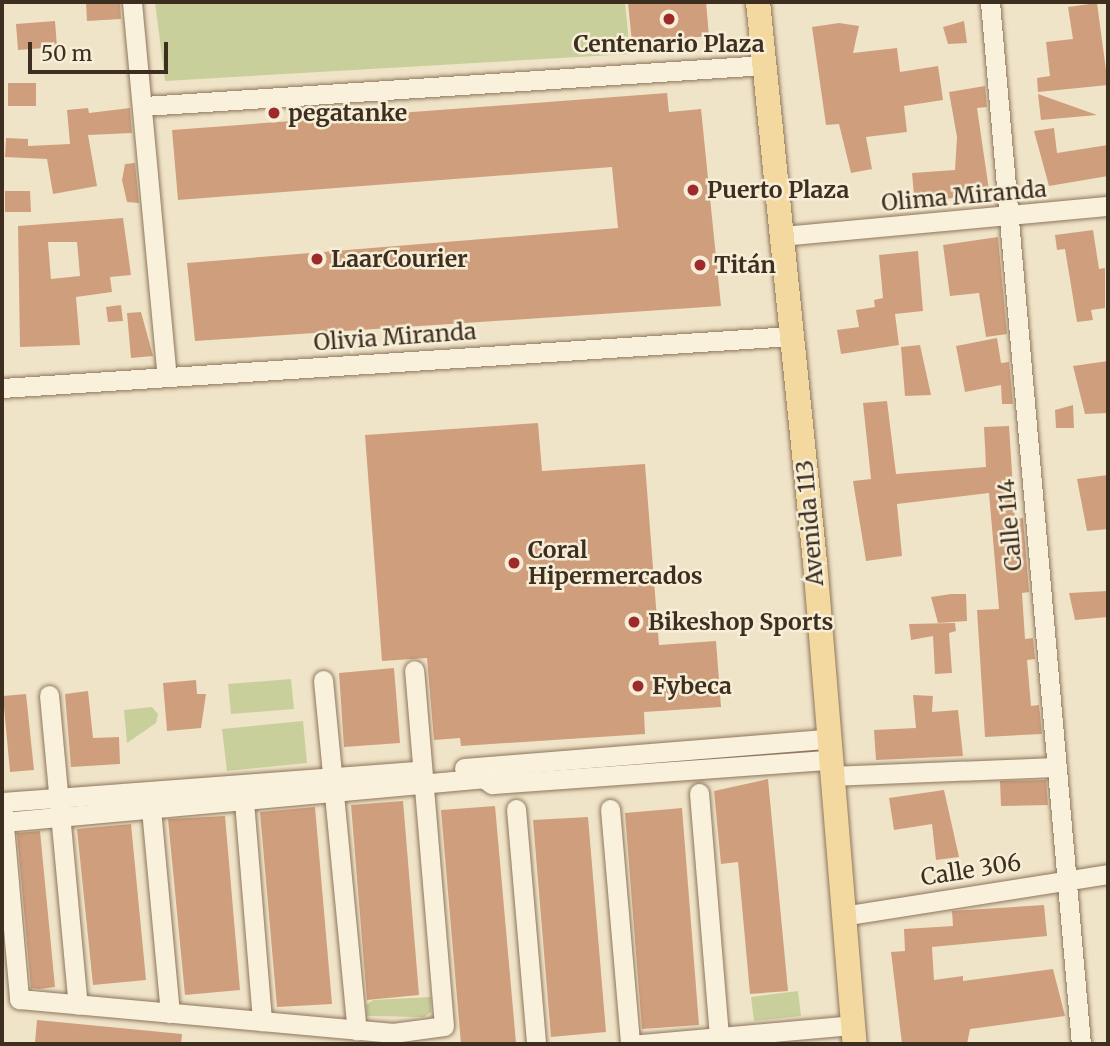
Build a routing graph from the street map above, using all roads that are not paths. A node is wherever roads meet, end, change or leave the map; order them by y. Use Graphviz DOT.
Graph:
graph roads {
  1 [pos="132,2"];
  2 [pos="758,2"];
  3 [pos="990,2"];
  4 [pos="764,65"];
  5 [pos="144,106"];
  6 [pos="1108,206"];
  7 [pos="1008,217"];
  8 [pos="782,236"];
  9 [pos="791,336"];
  10 [pos="167,376"];
  11 [pos="2,388"];
  12 [pos="414,670"];
  13 [pos="323,680"];
  14 [pos="49,695"];
  15 [pos="829,758"];
  16 [pos="1056,767"];
  17 [pos="423,777"];
  18 [pos="333,784"];
  19 [pos="243,792"];
  20 [pos="699,793"];
  21 [pos="150,800"];
  22 [pos="59,807"];
  23 [pos="2,809"];
  24 [pos="516,809"];
  25 [pos="610,809"];
  26 [pos="1108,874"];
  27 [pos="1068,880"];
  28 [pos="843,916"];
  29 [pos="78,1005"];
  30 [pos="170,1013"];
  31 [pos="262,1021"];
  32 [pos="357,1030"];
  33 [pos="854,1035"];
  34 [pos="719,1037"];
  35 [pos="536,1044"];
  36 [pos="630,1044"];
  37 [pos="640,1044"];
  38 [pos="1081,1044"];
  1 -- 5 [label="street"];
  2 -- 4 [label="main road, Avenida 113"];
  3 -- 7 [label="street, Calle 114"];
  4 -- 5 [label="street"];
  4 -- 8 [label="main road, Avenida 113"];
  5 -- 10 [label="street"];
  6 -- 7 [label="street, Olima Miranda"];
  7 -- 8 [label="street, Olima Miranda"];
  7 -- 16 [label="street, Calle 114"];
  8 -- 9 [label="main road, Avenida 113"];
  9 -- 10 [label="street, Olivia Miranda"];
  9 -- 15 [label="main road, Avenida 113"];
  10 -- 11 [label="street, Olivia Miranda"];
  12 -- 17 [label="street"];
  13 -- 18 [label="street"];
  14 -- 22 [label="street"];
  15 -- 16 [label="street"];
  15 -- 17 [label="street"];
  15 -- 28 [label="main road, Avenida 113"];
  16 -- 27 [label="street, Calle 114"];
  17 -- 18 [label="street"];
  17 -- 32 [label="street"];
  18 -- 19 [label="street"];
  18 -- 32 [label="street"];
  19 -- 21 [label="street"];
  19 -- 31 [label="street"];
  20 -- 34 [label="street"];
  21 -- 22 [label="street"];
  21 -- 30 [label="street"];
  22 -- 23 [label="street"];
  22 -- 29 [label="street"];
  23 -- 29 [label="street"];
  24 -- 35 [label="street"];
  25 -- 36 [label="street"];
  26 -- 27 [label="street, Calle 306"];
  27 -- 28 [label="street, Calle 306"];
  27 -- 38 [label="street, Calle 114"];
  28 -- 33 [label="main road, Avenida 113"];
  29 -- 30 [label="street"];
  30 -- 31 [label="street"];
  31 -- 32 [label="street"];
  33 -- 34 [label="street"];
  34 -- 37 [label="street"];
}
